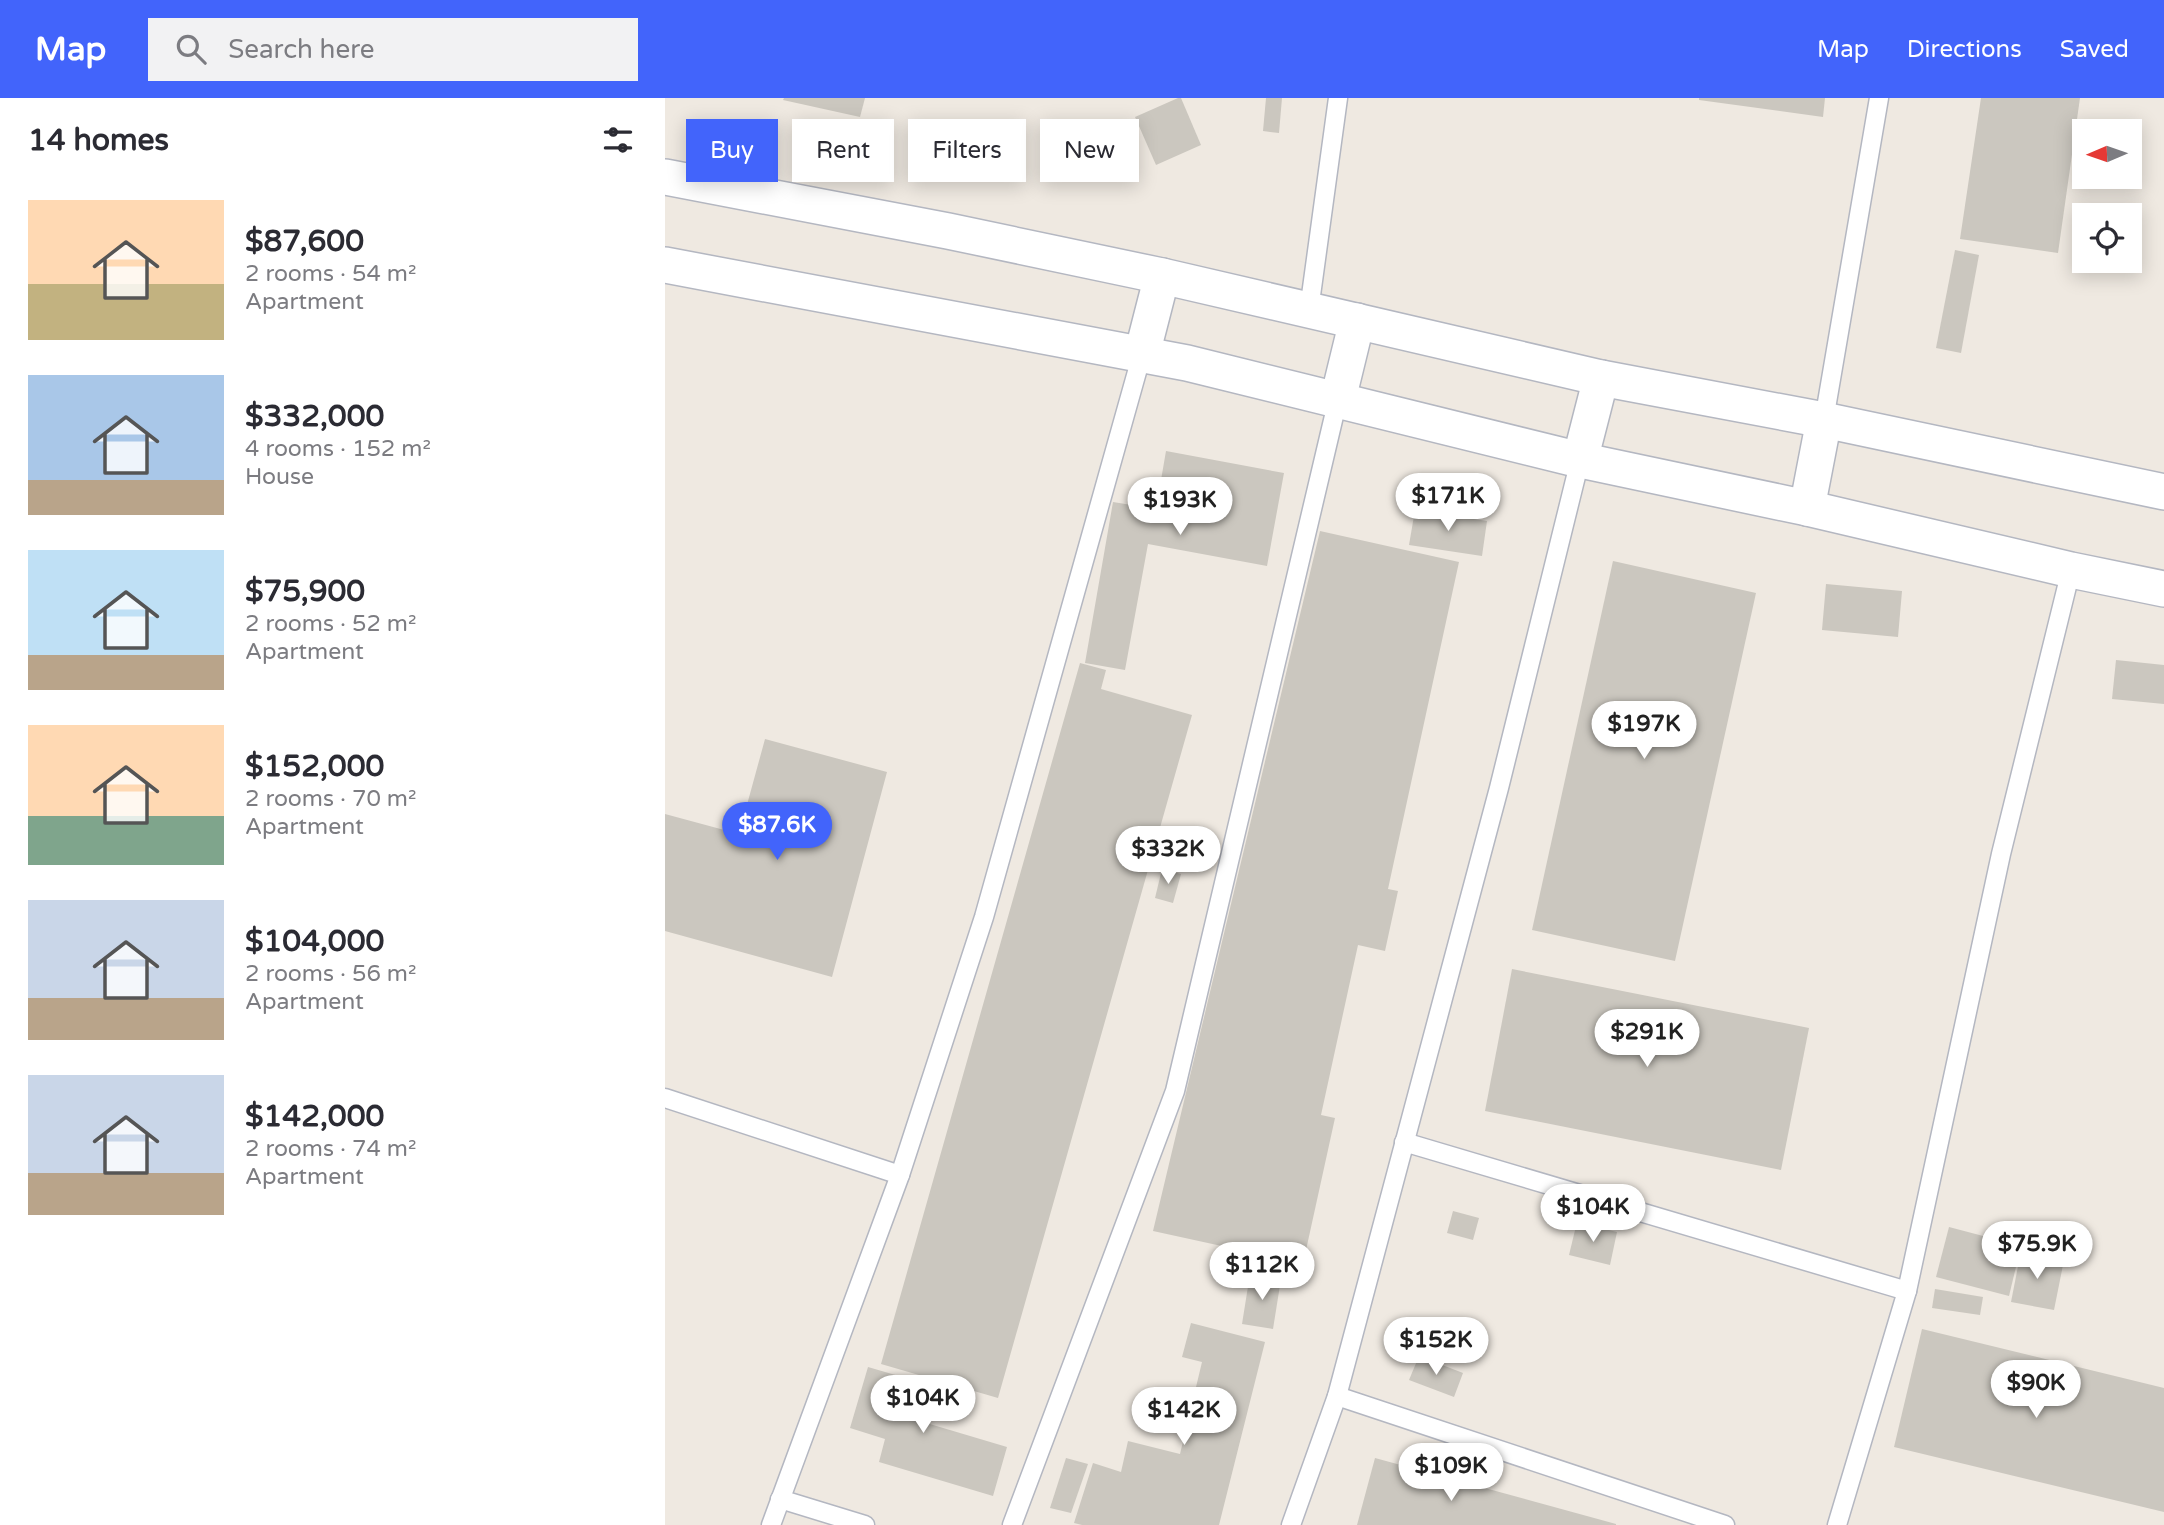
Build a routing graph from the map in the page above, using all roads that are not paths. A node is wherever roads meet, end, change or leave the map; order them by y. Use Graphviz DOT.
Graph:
graph roads {
  1 [pos="1338,98"];
  2 [pos="1879,98"];
  3 [pos="665,177"];
  4 [pos="665,265"];
  5 [pos="1162,276"];
  6 [pos="1309,310"];
  7 [pos="1357,321"];
  8 [pos="1142,354"];
  9 [pos="1601,378"];
  10 [pos="1338,399"];
  11 [pos="1824,420"];
  12 [pos="1580,460"];
  13 [pos="2164,492"];
  14 [pos="1807,508"];
  15 [pos="2071,570"];
  16 [pos="2164,589"];
  17 [pos="665,1098"];
  18 [pos="1404,1142"];
  19 [pos="899,1175"];
  20 [pos="1907,1292"];
  21 [pos="1337,1396"];
  22 [pos="780,1499"];
  23 [pos="771,1525"];
  24 [pos="865,1525"];
  25 [pos="1012,1525"];
  26 [pos="1291,1525"];
  27 [pos="1725,1525"];
  28 [pos="1837,1525"];
  1 -- 6 [label="lane"];
  2 -- 11 [label="lane"];
  3 -- 5 [label="street"];
  4 -- 8 [label="street"];
  5 -- 6 [label="street"];
  5 -- 8 [label="street"];
  6 -- 7 [label="street"];
  7 -- 9 [label="street"];
  7 -- 10 [label="street"];
  8 -- 10 [label="street"];
  8 -- 19 [label="lane"];
  9 -- 11 [label="street"];
  9 -- 12 [label="street"];
  10 -- 12 [label="street"];
  10 -- 25 [label="lane"];
  11 -- 13 [label="street"];
  11 -- 14 [label="street"];
  12 -- 14 [label="street"];
  12 -- 18 [label="lane"];
  14 -- 15 [label="street"];
  15 -- 16 [label="street"];
  15 -- 20 [label="lane"];
  17 -- 19 [label="lane"];
  18 -- 20 [label="lane"];
  18 -- 21 [label="lane"];
  19 -- 22 [label="lane"];
  20 -- 28 [label="lane"];
  21 -- 26 [label="lane"];
  21 -- 27 [label="lane"];
  22 -- 23 [label="lane"];
  22 -- 24 [label="lane"];
}
